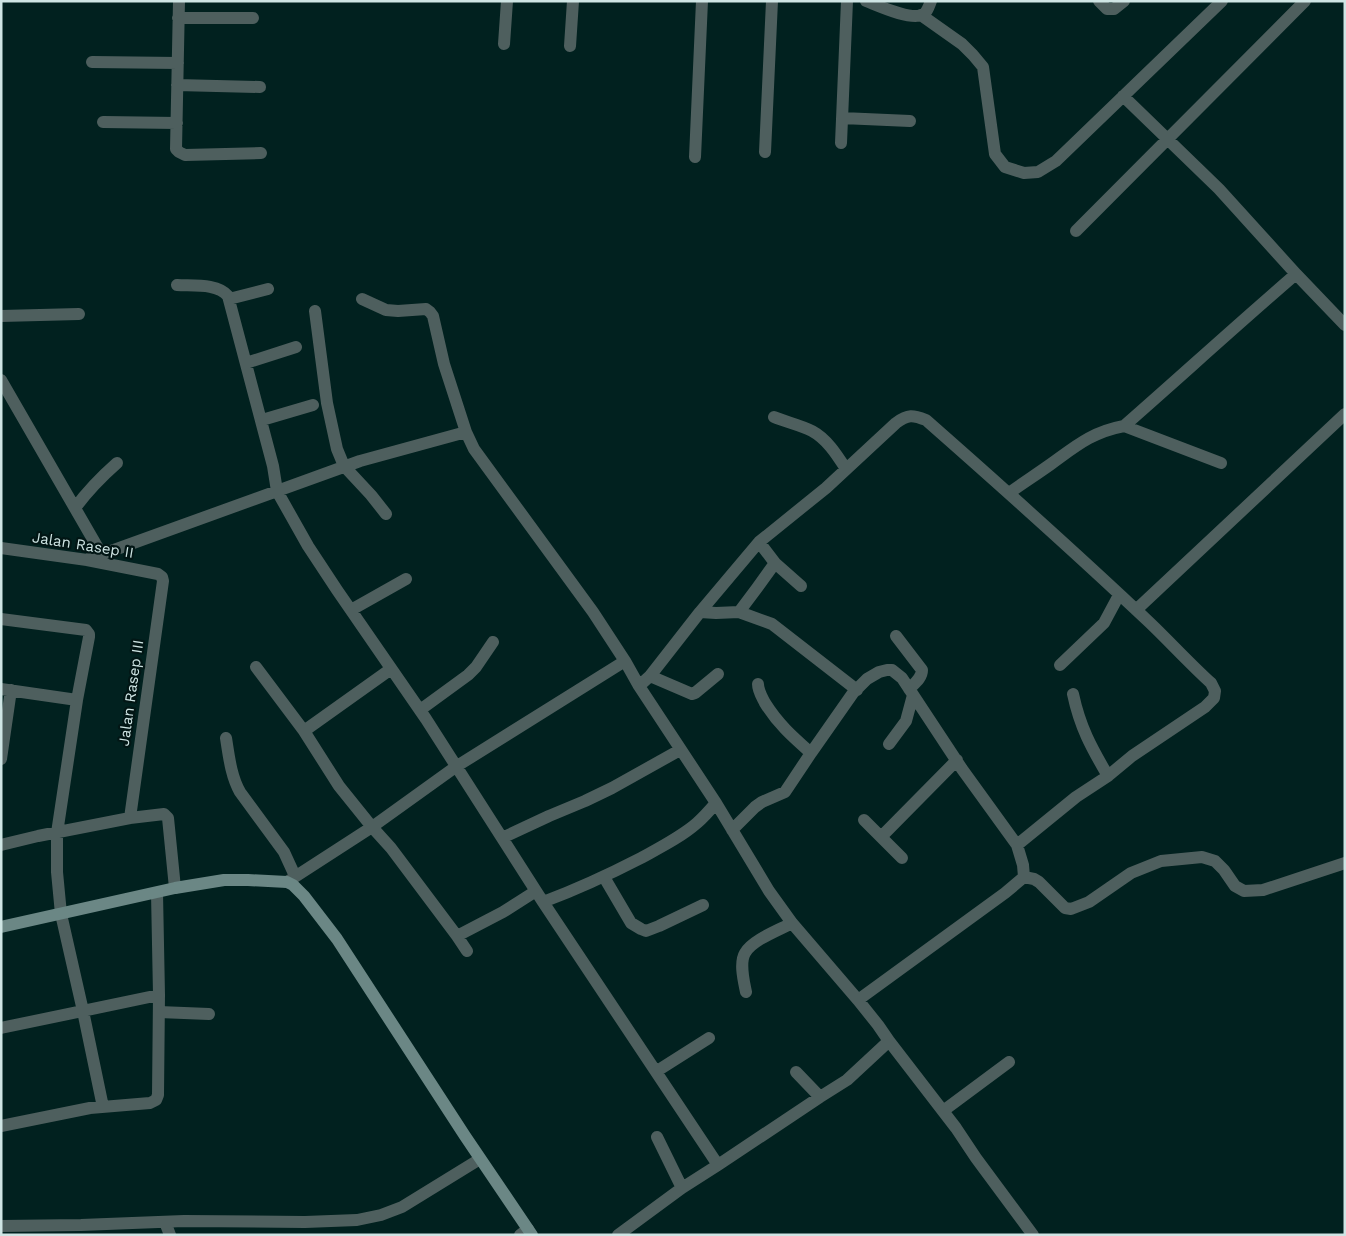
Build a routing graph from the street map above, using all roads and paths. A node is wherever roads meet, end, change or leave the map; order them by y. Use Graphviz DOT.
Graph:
graph roads {
  1 [pos="179,1"];
  2 [pos="507,1"];
  3 [pos="573,1"];
  4 [pos="702,1"];
  5 [pos="772,1"];
  6 [pos="847,1"];
  7 [pos="866,1"];
  8 [pos="931,1"];
  9 [pos="1099,1"];
  10 [pos="1124,1"];
  11 [pos="1222,1"];
  12 [pos="1305,1"];
  13 [pos="921,15"];
  14 [pos="178,18"];
  15 [pos="253,18"];
  16 [pos="504,44"];
  17 [pos="570,46"];
  18 [pos="92,62"];
  19 [pos="178,63"];
  20 [pos="177,85"];
  21 [pos="260,87"];
  22 [pos="1123,96"];
  23 [pos="842,118"];
  24 [pos="910,121"];
  25 [pos="103,122"];
  26 [pos="177,124"];
  27 [pos="1168,140"];
  28 [pos="841,143"];
  29 [pos="766,152"];
  30 [pos="261,153"];
  31 [pos="695,157"];
  32 [pos="1076,231"];
  33 [pos="1296,274"];
  34 [pos="177,285"];
  35 [pos="268,289"];
  36 [pos="229,299"];
  37 [pos="362,300"];
  38 [pos="315,311"];
  39 [pos="79,314"];
  40 [pos="1,316"];
  41 [pos="1342,317"];
  42 [pos="296,346"];
  43 [pos="246,363"];
  44 [pos="1,380"];
  45 [pos="313,405"];
  46 [pos="1345,414"];
  47 [pos="774,417"];
  48 [pos="262,420"];
  49 [pos="1124,426"];
  50 [pos="466,432"];
  51 [pos="118,463"];
  52 [pos="1221,463"];
  53 [pos="344,466"];
  54 [pos="846,469"];
  55 [pos="277,490"];
  56 [pos="1009,494"];
  57 [pos="76,508"];
  58 [pos="386,514"];
  59 [pos="759,542"];
  60 [pos="1,548"];
  61 [pos="102,556"];
  62 [pos="87,560"];
  63 [pos="775,563"];
  64 [pos="158,574"];
  65 [pos="406,579"];
  66 [pos="801,586"];
  67 [pos="1120,595"];
  68 [pos="351,610"];
  69 [pos="1136,610"];
  70 [pos="700,612"];
  71 [pos="739,612"];
  72 [pos="1,619"];
  73 [pos="896,636"];
  74 [pos="493,642"];
  75 [pos="625,661"];
  76 [pos="1060,666"];
  77 [pos="256,667"];
  78 [pos="391,669"];
  79 [pos="718,674"];
  80 [pos="650,676"];
  81 [pos="758,684"];
  82 [pos="639,686"];
  83 [pos="6,690"];
  84 [pos="857,690"];
  85 [pos="911,692"];
  86 [pos="1073,694"];
  87 [pos="77,700"];
  88 [pos="420,710"];
  89 [pos="304,731"];
  90 [pos="226,738"];
  91 [pos="889,744"];
  92 [pos="680,750"];
  93 [pos="811,753"];
  94 [pos="1,759"];
  95 [pos="957,760"];
  96 [pos="456,766"];
  97 [pos="1108,776"];
  98 [pos="716,803"];
  99 [pos="130,818"];
  100 [pos="864,820"];
  101 [pos="372,827"];
  102 [pos="732,830"];
  103 [pos="57,833"];
  104 [pos="881,837"];
  105 [pos="502,838"];
  106 [pos="1,845"];
  107 [pos="1017,845"];
  108 [pos="902,858"];
  109 [pos="1345,863"];
  110 [pos="1024,877"];
  111 [pos="604,878"];
  112 [pos="291,879"];
  113 [pos="175,888"];
  114 [pos="157,892"];
  115 [pos="539,896"];
  116 [pos="703,905"];
  117 [pos="61,914"];
  118 [pos="792,924"];
  119 [pos="1,927"];
  120 [pos="457,936"];
  121 [pos="467,951"];
  122 [pos="746,992"];
  123 [pos="159,995"];
  124 [pos="858,1000"];
  125 [pos="83,1011"];
  126 [pos="158,1012"];
  127 [pos="209,1014"];
  128 [pos="1,1028"];
  129 [pos="708,1038"];
  130 [pos="889,1041"];
  131 [pos="1009,1062"];
  132 [pos="657,1071"];
  133 [pos="796,1072"];
  134 [pos="820,1097"];
  135 [pos="103,1107"];
  136 [pos="943,1111"];
  137 [pos="1,1126"];
  138 [pos="657,1137"];
  139 [pos="480,1158"];
  140 [pos="718,1165"];
  141 [pos="682,1188"];
  142 [pos="165,1222"];
  143 [pos="1,1226"];
  144 [pos="526,1233"];
  145 [pos="1032,1234"];
  146 [pos="170,1235"];
  147 [pos="618,1235"];
  1 -- 14 [label="street"];
  2 -- 16 [label="street"];
  3 -- 17 [label="street"];
  4 -- 31 [label="street"];
  5 -- 29 [label="street"];
  6 -- 23 [label="street"];
  7 -- 13 [label="street"];
  8 -- 13 [label="street"];
  9 -- 10 [label="street"];
  11 -- 22 [label="street"];
  12 -- 27 [label="street"];
  13 -- 22 [label="street"];
  14 -- 15 [label="street"];
  14 -- 19 [label="street"];
  18 -- 19 [label="street"];
  19 -- 20 [label="street"];
  20 -- 21 [label="street"];
  20 -- 26 [label="street"];
  22 -- 27 [label="street"];
  23 -- 24 [label="street"];
  23 -- 28 [label="street"];
  25 -- 26 [label="street"];
  26 -- 30 [label="street"];
  27 -- 32 [label="street"];
  27 -- 33 [label="street"];
  33 -- 41 [label="street"];
  33 -- 49 [label="street"];
  34 -- 36 [label="street"];
  35 -- 36 [label="street"];
  36 -- 43 [label="street"];
  37 -- 50 [label="street"];
  38 -- 53 [label="street"];
  39 -- 40 [label="street"];
  42 -- 43 [label="street"];
  43 -- 48 [label="street"];
  44 -- 57 [label="street"];
  45 -- 48 [label="street"];
  46 -- 69 [label="street"];
  47 -- 54 [label="street"];
  48 -- 55 [label="street"];
  49 -- 52 [label="street"];
  49 -- 56 [label="street"];
  50 -- 53 [label="street"];
  50 -- 75 [label="street"];
  51 -- 57 [label="street"];
  53 -- 55 [label="street"];
  53 -- 58 [label="street"];
  54 -- 56 [label="street"];
  54 -- 59 [label="street"];
  55 -- 61 [label="street"];
  55 -- 68 [label="street"];
  56 -- 67 [label="street"];
  57 -- 61 [label="street"];
  59 -- 63 [label="street"];
  59 -- 70 [label="street"];
  60 -- 62 [label="street, Jalan Rasep II"];
  61 -- 62 [label="street"];
  62 -- 64 [label="street, Jalan Rasep II"];
  63 -- 66 [label="street"];
  63 -- 71 [label="street"];
  64 -- 99 [label="street, Jalan Rasep III"];
  65 -- 68 [label="street"];
  67 -- 69 [label="street"];
  67 -- 76 [label="street"];
  68 -- 78 [label="street"];
  69 -- 97 [label="street"];
  70 -- 71 [label="street"];
  70 -- 80 [label="street"];
  71 -- 84 [label="street"];
  72 -- 87 [label="street"];
  73 -- 85 [label="street"];
  74 -- 88 [label="street"];
  75 -- 82 [label="street"];
  75 -- 96 [label="street"];
  77 -- 89 [label="street"];
  78 -- 88 [label="street"];
  78 -- 89 [label="street"];
  79 -- 80 [label="street"];
  80 -- 82 [label="street"];
  81 -- 93 [label="street"];
  82 -- 92 [label="street"];
  83 -- 87 [label="street"];
  83 -- 94 [label="street"];
  84 -- 85 [label="street"];
  84 -- 93 [label="street"];
  85 -- 91 [label="street"];
  85 -- 95 [label="street"];
  86 -- 97 [label="street"];
  87 -- 103 [label="street"];
  88 -- 96 [label="street"];
  89 -- 101 [label="street"];
  90 -- 112 [label="street"];
  92 -- 98 [label="street"];
  92 -- 105 [label="street"];
  93 -- 102 [label="street"];
  95 -- 104 [label="street"];
  95 -- 107 [label="street"];
  96 -- 101 [label="street"];
  96 -- 105 [label="street"];
  97 -- 107 [label="street"];
  98 -- 102 [label="street"];
  98 -- 111 [label="street"];
  99 -- 103 [label="street"];
  99 -- 113 [label="street"];
  100 -- 104 [label="street"];
  101 -- 112 [label="street"];
  101 -- 120 [label="street"];
  102 -- 118 [label="street"];
  103 -- 106 [label="street"];
  103 -- 117 [label="street"];
  104 -- 108 [label="street"];
  105 -- 115 [label="street"];
  107 -- 110 [label="street"];
  109 -- 110 [label="street"];
  110 -- 124 [label="street"];
  111 -- 115 [label="street"];
  111 -- 116 [label="street"];
  112 -- 113 [label="street"];
  112 -- 139 [label="street"];
  113 -- 114 [label="street"];
  114 -- 117 [label="street"];
  114 -- 123 [label="street"];
  115 -- 120 [label="street"];
  115 -- 132 [label="street"];
  117 -- 119 [label="street"];
  117 -- 125 [label="street"];
  118 -- 122 [label="street"];
  118 -- 124 [label="street"];
  120 -- 121 [label="street"];
  123 -- 125 [label="street"];
  123 -- 126 [label="street"];
  124 -- 130 [label="street"];
  125 -- 128 [label="street"];
  125 -- 135 [label="street"];
  126 -- 127 [label="street"];
  126 -- 135 [label="street"];
  129 -- 132 [label="street"];
  130 -- 134 [label="street"];
  130 -- 136 [label="street"];
  131 -- 136 [label="street"];
  132 -- 140 [label="street"];
  133 -- 134 [label="street"];
  134 -- 140 [label="street"];
  135 -- 137 [label="street"];
  136 -- 145 [label="street"];
  138 -- 141 [label="street"];
  139 -- 142 [label="street"];
  139 -- 144 [label="street"];
  140 -- 141 [label="street"];
  141 -- 147 [label="street"];
  142 -- 143 [label="street"];
  142 -- 146 [label="street"];
}
